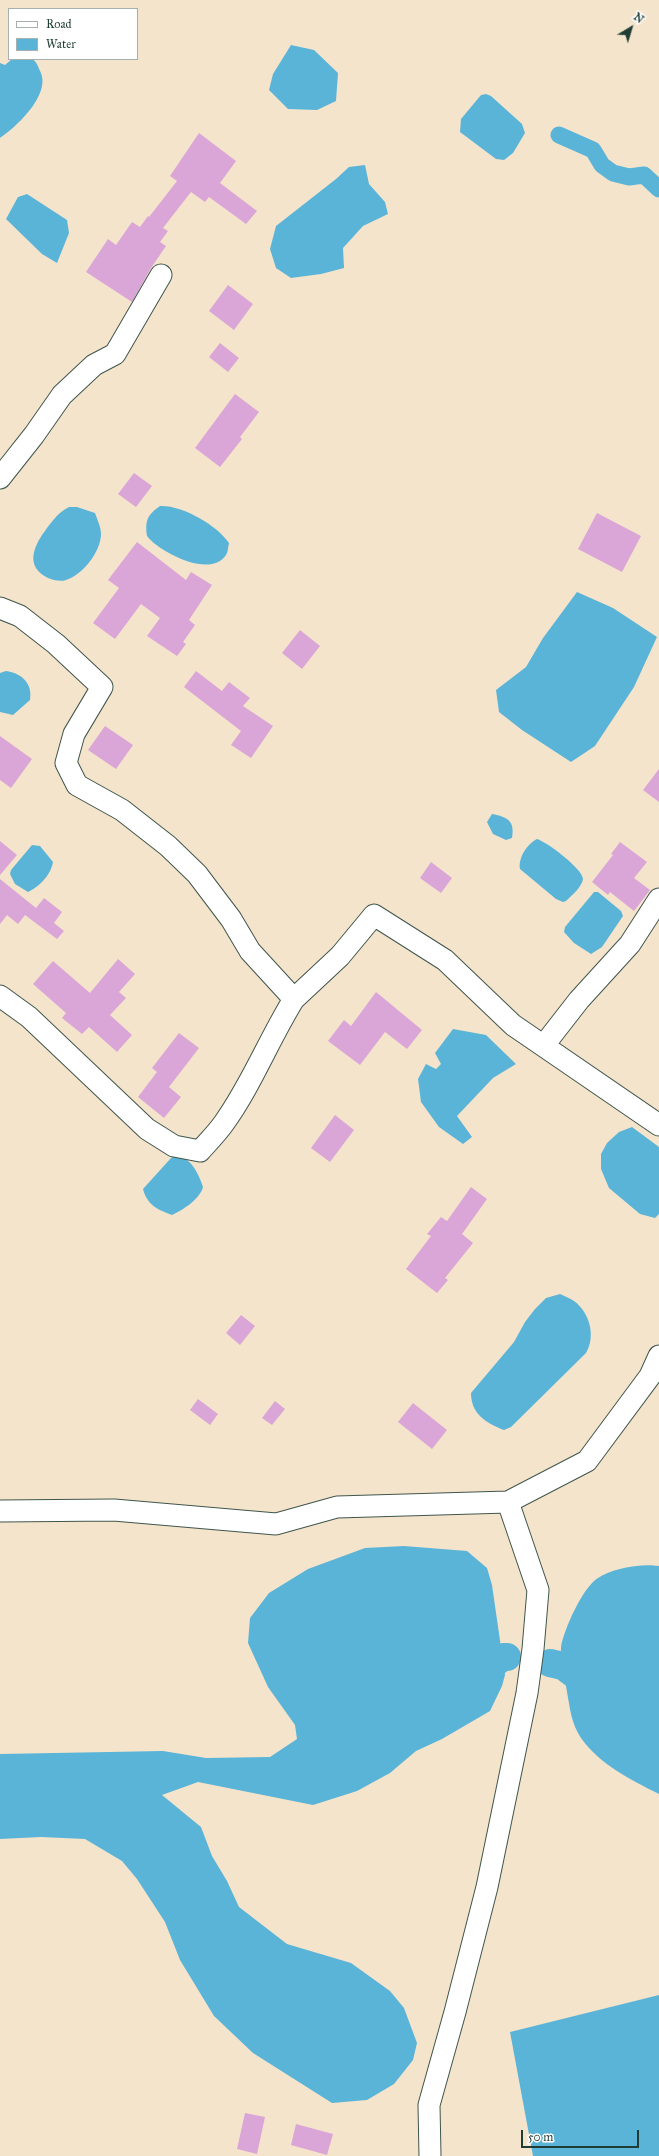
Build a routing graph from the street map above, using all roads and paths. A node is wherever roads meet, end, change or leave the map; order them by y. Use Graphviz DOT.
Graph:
graph roads {
  1 [pos="161,275"];
  2 [pos="0,478"];
  3 [pos="0,608"];
  4 [pos="659,899"];
  5 [pos="0,996"];
  6 [pos="294,999"];
  7 [pos="544,1045"];
  8 [pos="659,1125"];
  9 [pos="659,1356"];
  10 [pos="508,1502"];
  11 [pos="0,1511"];
  12 [pos="430,2156"];
  1 -- 2 [label="street"];
  3 -- 6 [label="street"];
  4 -- 7 [label="street"];
  5 -- 6 [label="street"];
  6 -- 7 [label="street"];
  7 -- 8 [label="street"];
  9 -- 10 [label="street"];
  10 -- 11 [label="street"];
  10 -- 12 [label="street"];
}
